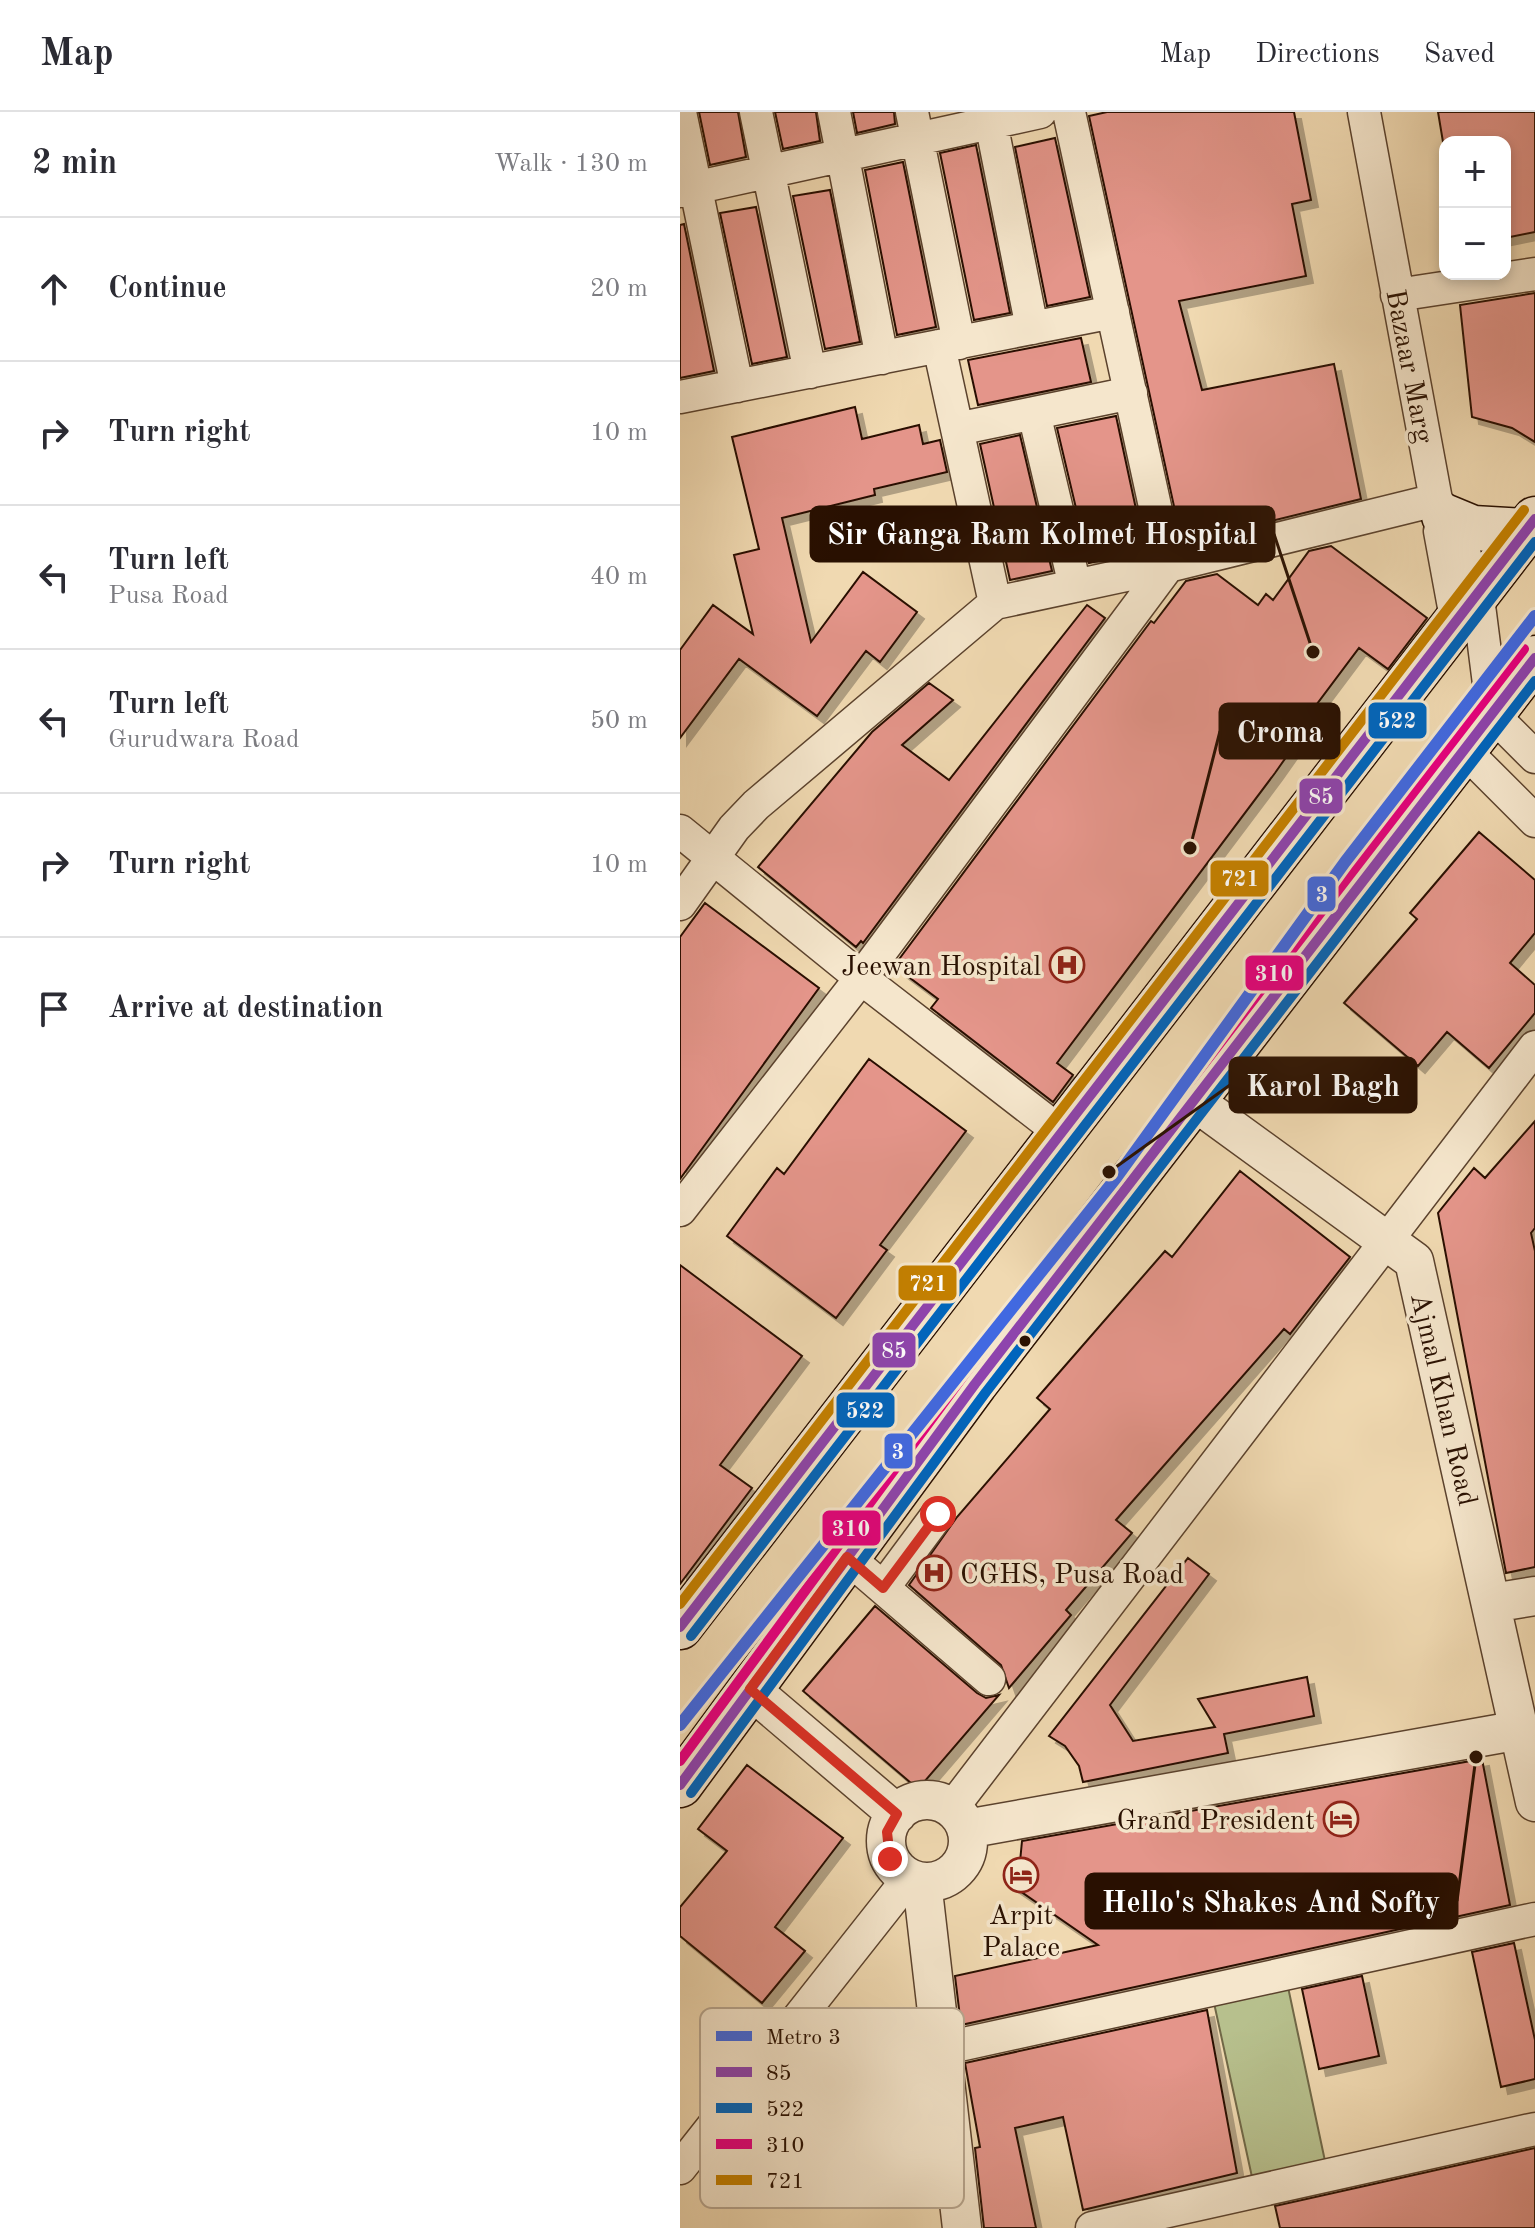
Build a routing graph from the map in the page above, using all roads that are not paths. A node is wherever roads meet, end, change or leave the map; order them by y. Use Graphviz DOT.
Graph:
graph roads {
  1 [pos="680,112"];
  2 [pos="756,112"];
  3 [pos="834,112"];
  4 [pos="1040,112"];
  5 [pos="1069,112"];
  6 [pos="1364,112"];
  7 [pos="990,117"];
  8 [pos="914,126"];
  9 [pos="843,155"];
  10 [pos="769,172"];
  11 [pos="688,189"];
  12 [pos="1535,274"];
  13 [pos="1397,295"];
  14 [pos="1113,312"];
  15 [pos="1032,328"];
  16 [pos="949,344"];
  17 [pos="882,358"];
  18 [pos="810,372"];
  19 [pos="737,386"];
  20 [pos="1131,393"];
  21 [pos="680,397"];
  22 [pos="1034,413"];
  23 [pos="957,429"];
  24 [pos="1440,508"];
  25 [pos="1530,525"];
  26 [pos="1168,566"];
  27 [pos="1075,586"];
  28 [pos="995,603"];
  29 [pos="1466,604"];
  30 [pos="1535,658"];
  31 [pos="1493,715"];
  32 [pos="1466,752"];
  33 [pos="1535,757"];
  34 [pos="1535,821"];
  35 [pos="680,831"];
  36 [pos="715,857"];
  37 [pos="680,904"];
  38 [pos="861,978"];
  39 [pos="1535,1047"];
  40 [pos="1194,1101"];
  41 [pos="1060,1132"];
  42 [pos="680,1210"];
  43 [pos="1388,1242"];
  44 [pos="938,1514"];
  45 [pos="847,1557"];
  46 [pos="883,1588"];
  47 [pos="1535,1596"];
  48 [pos="1492,1603"];
  49 [pos="680,1627"];
  50 [pos="989,1679"];
  51 [pos="750,1689"];
  52 [pos="1520,1730"];
  53 [pos="680,1785"];
  54 [pos="1535,1802"];
  55 [pos="897,1814"];
  56 [pos="959,1819"];
  57 [pos="916,1880"];
  58 [pos="1535,1919"];
  59 [pos="811,2008"];
  60 [pos="935,2008"];
  61 [pos="964,2044"];
  62 [pos="1535,2129"];
  63 [pos="700,2144"];
  64 [pos="680,2168"];
  65 [pos="960,2208"];
  66 [pos="962,2228"];
  67 [pos="1092,2228"];
  1 -- 11 [label="street"];
  2 -- 10 [label="street"];
  3 -- 9 [label="street"];
  4 -- 7 [label="street"];
  5 -- 14 [label="street"];
  6 -- 13 [label="street, Bazaar Marg"];
  7 -- 8 [label="street"];
  7 -- 15 [label="street"];
  8 -- 9 [label="street"];
  8 -- 16 [label="street"];
  9 -- 10 [label="street"];
  9 -- 17 [label="street"];
  10 -- 11 [label="street"];
  10 -- 18 [label="street"];
  11 -- 19 [label="street"];
  12 -- 13 [label="street"];
  13 -- 24 [label="street, Bazaar Marg"];
  14 -- 15 [label="street"];
  14 -- 20 [label="street"];
  15 -- 16 [label="street"];
  16 -- 17 [label="street"];
  16 -- 23 [label="street"];
  17 -- 18 [label="street"];
  18 -- 19 [label="street"];
  19 -- 21 [label="street"];
  20 -- 22 [label="street"];
  20 -- 26 [label="street"];
  22 -- 23 [label="street"];
  22 -- 27 [label="street"];
  23 -- 28 [label="street"];
  24 -- 25 [label="main road"];
  24 -- 26 [label="street"];
  24 -- 29 [label="street, Bazaar Marg"];
  25 -- 29 [label="main road"];
  26 -- 27 [label="street"];
  26 -- 38 [label="street"];
  27 -- 28 [label="street"];
  28 -- 36 [label="street"];
  29 -- 31 [label="street, Bazaar Marg"];
  29 -- 41 [label="main road"];
  30 -- 31 [label="main road"];
  31 -- 32 [label="main road"];
  31 -- 33 [label="street"];
  32 -- 34 [label="street"];
  32 -- 40 [label="main road"];
  35 -- 36 [label="street"];
  36 -- 37 [label="street"];
  36 -- 38 [label="street"];
  38 -- 41 [label="street"];
  38 -- 42 [label="street"];
  39 -- 43 [label="street"];
  40 -- 43 [label="street, Ajmal Khan Road"];
  40 -- 45 [label="main road"];
  41 -- 49 [label="main road"];
  43 -- 48 [label="street, Ajmal Khan Road"];
  43 -- 56 [label="street"];
  44 -- 46 [label="street"];
  45 -- 46 [label="street"];
  45 -- 51 [label="main road"];
  46 -- 50 [label="street"];
  47 -- 48 [label="street"];
  48 -- 52 [label="street, Ajmal Khan Road"];
  51 -- 53 [label="main road"];
  51 -- 55 [label="street"];
  52 -- 54 [label="street, Ajmal Khan Road"];
  52 -- 56 [label="street"];
  55 -- 56 [label="street"];
  55 -- 57 [label="street"];
  56 -- 57 [label="street"];
  57 -- 59 [label="street"];
  57 -- 60 [label="street"];
  58 -- 61 [label="street"];
  62 -- 67 [label="street"];
  63 -- 64 [label="street"];
  65 -- 66 [label="street"];
}
